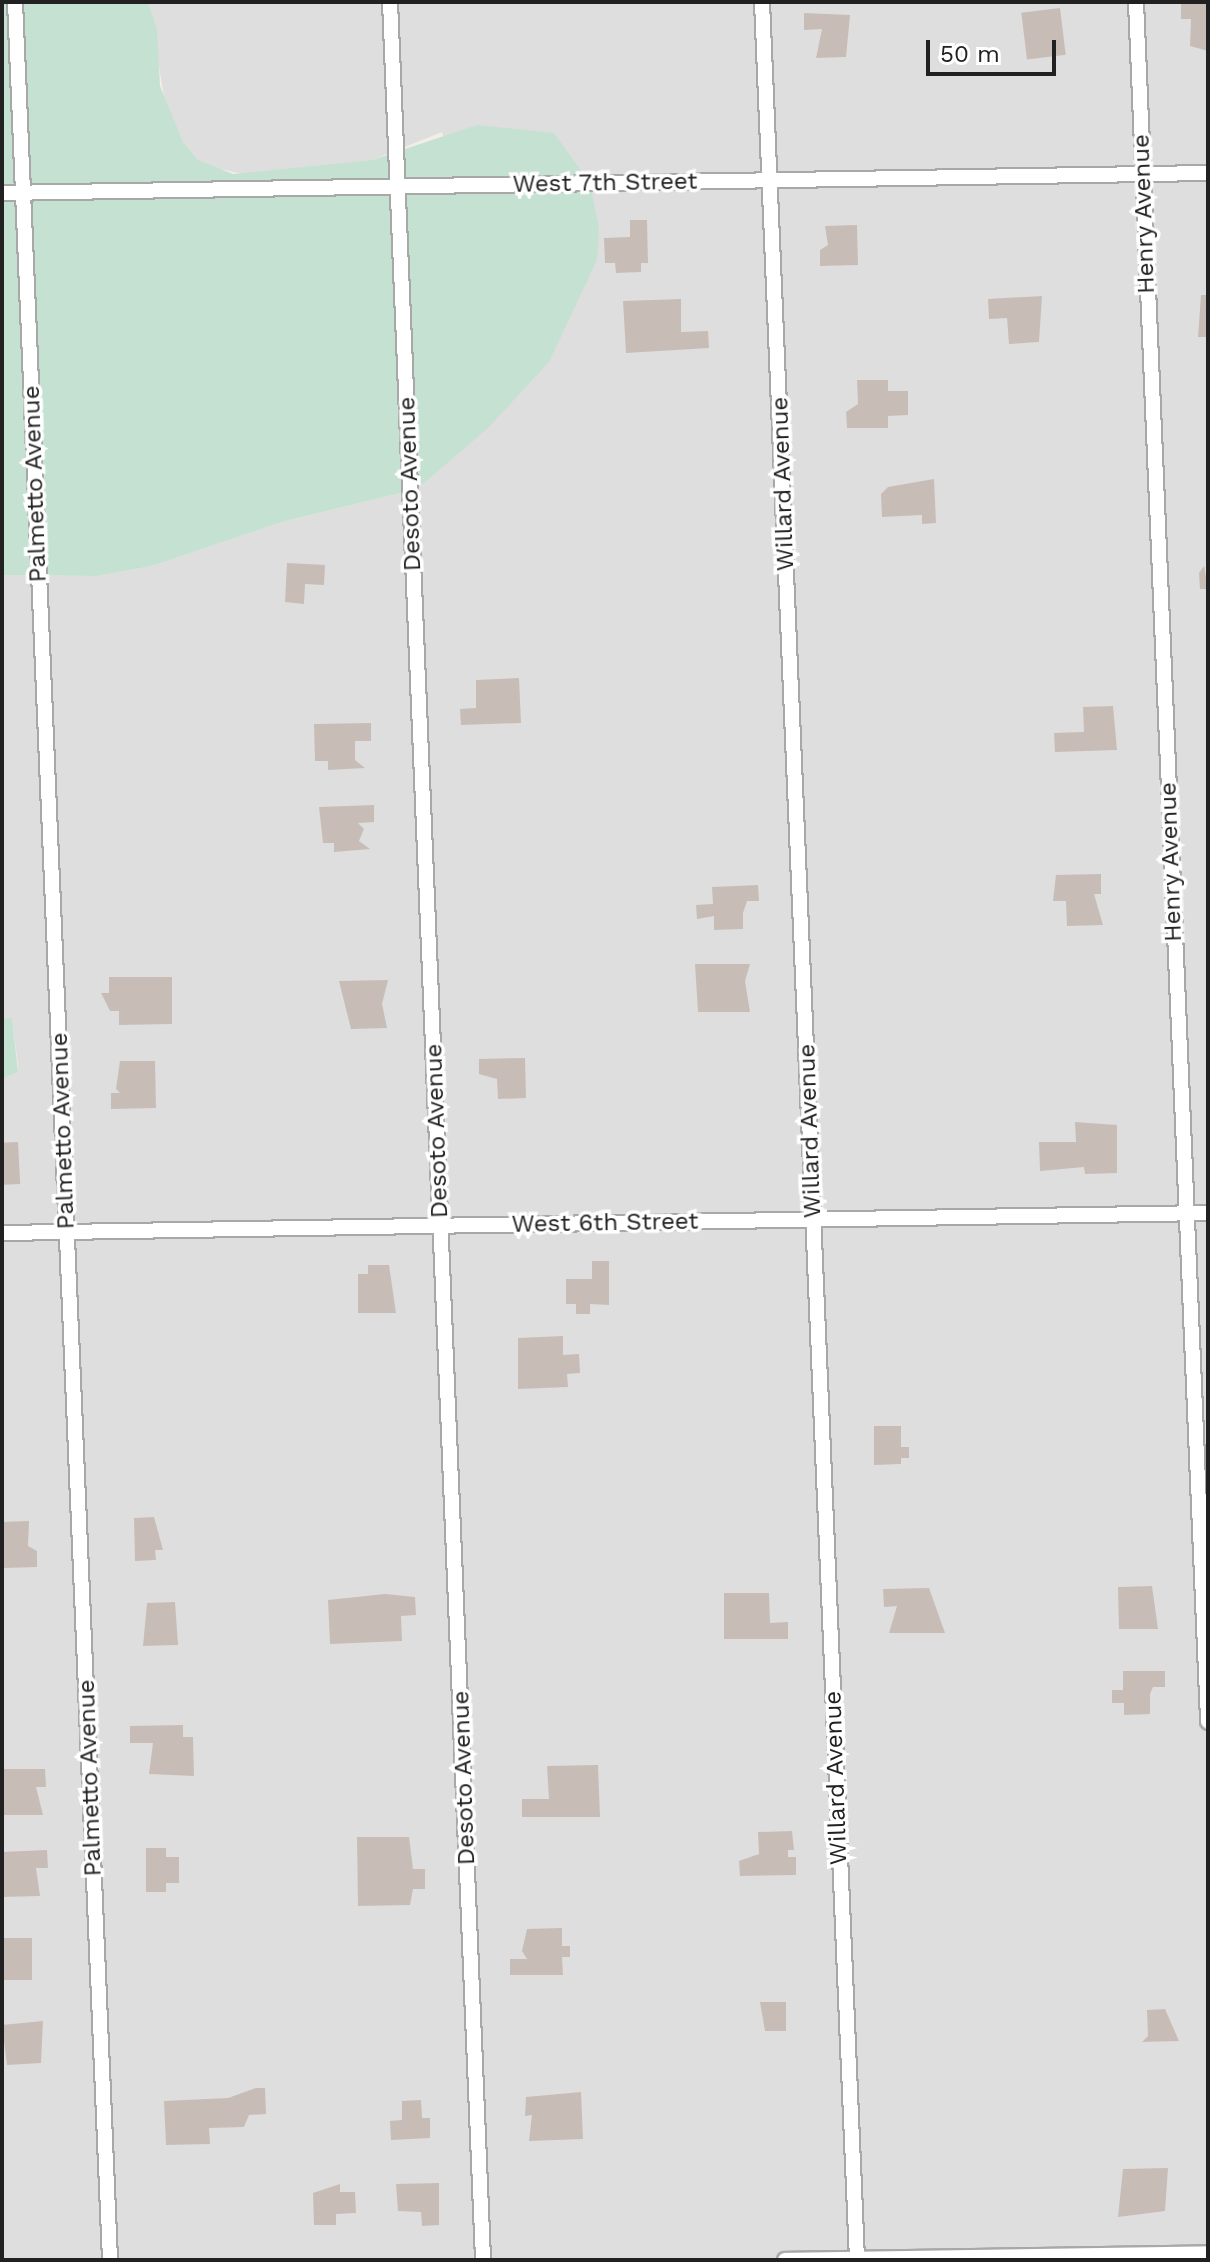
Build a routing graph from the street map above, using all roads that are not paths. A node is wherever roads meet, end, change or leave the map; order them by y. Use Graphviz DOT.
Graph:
graph roads {
  1 [pos="15,2"];
  2 [pos="390,2"];
  3 [pos="762,2"];
  4 [pos="1136,2"];
  5 [pos="1208,173"];
  6 [pos="1143,174"];
  7 [pos="770,180"];
  8 [pos="397,186"];
  9 [pos="2,193"];
  10 [pos="23,193"];
  11 [pos="1208,1213"];
  12 [pos="1186,1214"];
  13 [pos="814,1220"];
  14 [pos="441,1226"];
  15 [pos="67,1232"];
  16 [pos="2,1233"];
  17 [pos="1208,1721"];
  18 [pos="1208,2253"];
  19 [pos="857,2259"];
  20 [pos="110,2260"];
  21 [pos="483,2260"];
  22 [pos="785,2260"];
  1 -- 10 [label="street, Palmetto Avenue"];
  2 -- 8 [label="street, Desoto Avenue"];
  3 -- 7 [label="street, Willard Avenue"];
  4 -- 6 [label="street, Henry Avenue"];
  5 -- 6 [label="street, West 7th Street"];
  6 -- 7 [label="street, West 7th Street"];
  6 -- 12 [label="street, Henry Avenue"];
  7 -- 8 [label="street, West 7th Street"];
  7 -- 13 [label="street, Willard Avenue"];
  8 -- 10 [label="street, West 7th Street"];
  8 -- 14 [label="street, Desoto Avenue"];
  9 -- 10 [label="street, West 7th Street"];
  10 -- 15 [label="street, Palmetto Avenue"];
  11 -- 12 [label="street, West 6th Street"];
  12 -- 13 [label="street, West 6th Street"];
  12 -- 17 [label="street, Henry Avenue"];
  13 -- 14 [label="street, West 6th Street"];
  13 -- 19 [label="street, Willard Avenue"];
  14 -- 15 [label="street, West 6th Street"];
  14 -- 21 [label="street, Desoto Avenue"];
  15 -- 16 [label="street, West 6th Street"];
  15 -- 20 [label="street, Palmetto Avenue"];
  18 -- 19 [label="street"];
  19 -- 22 [label="street"];
}
